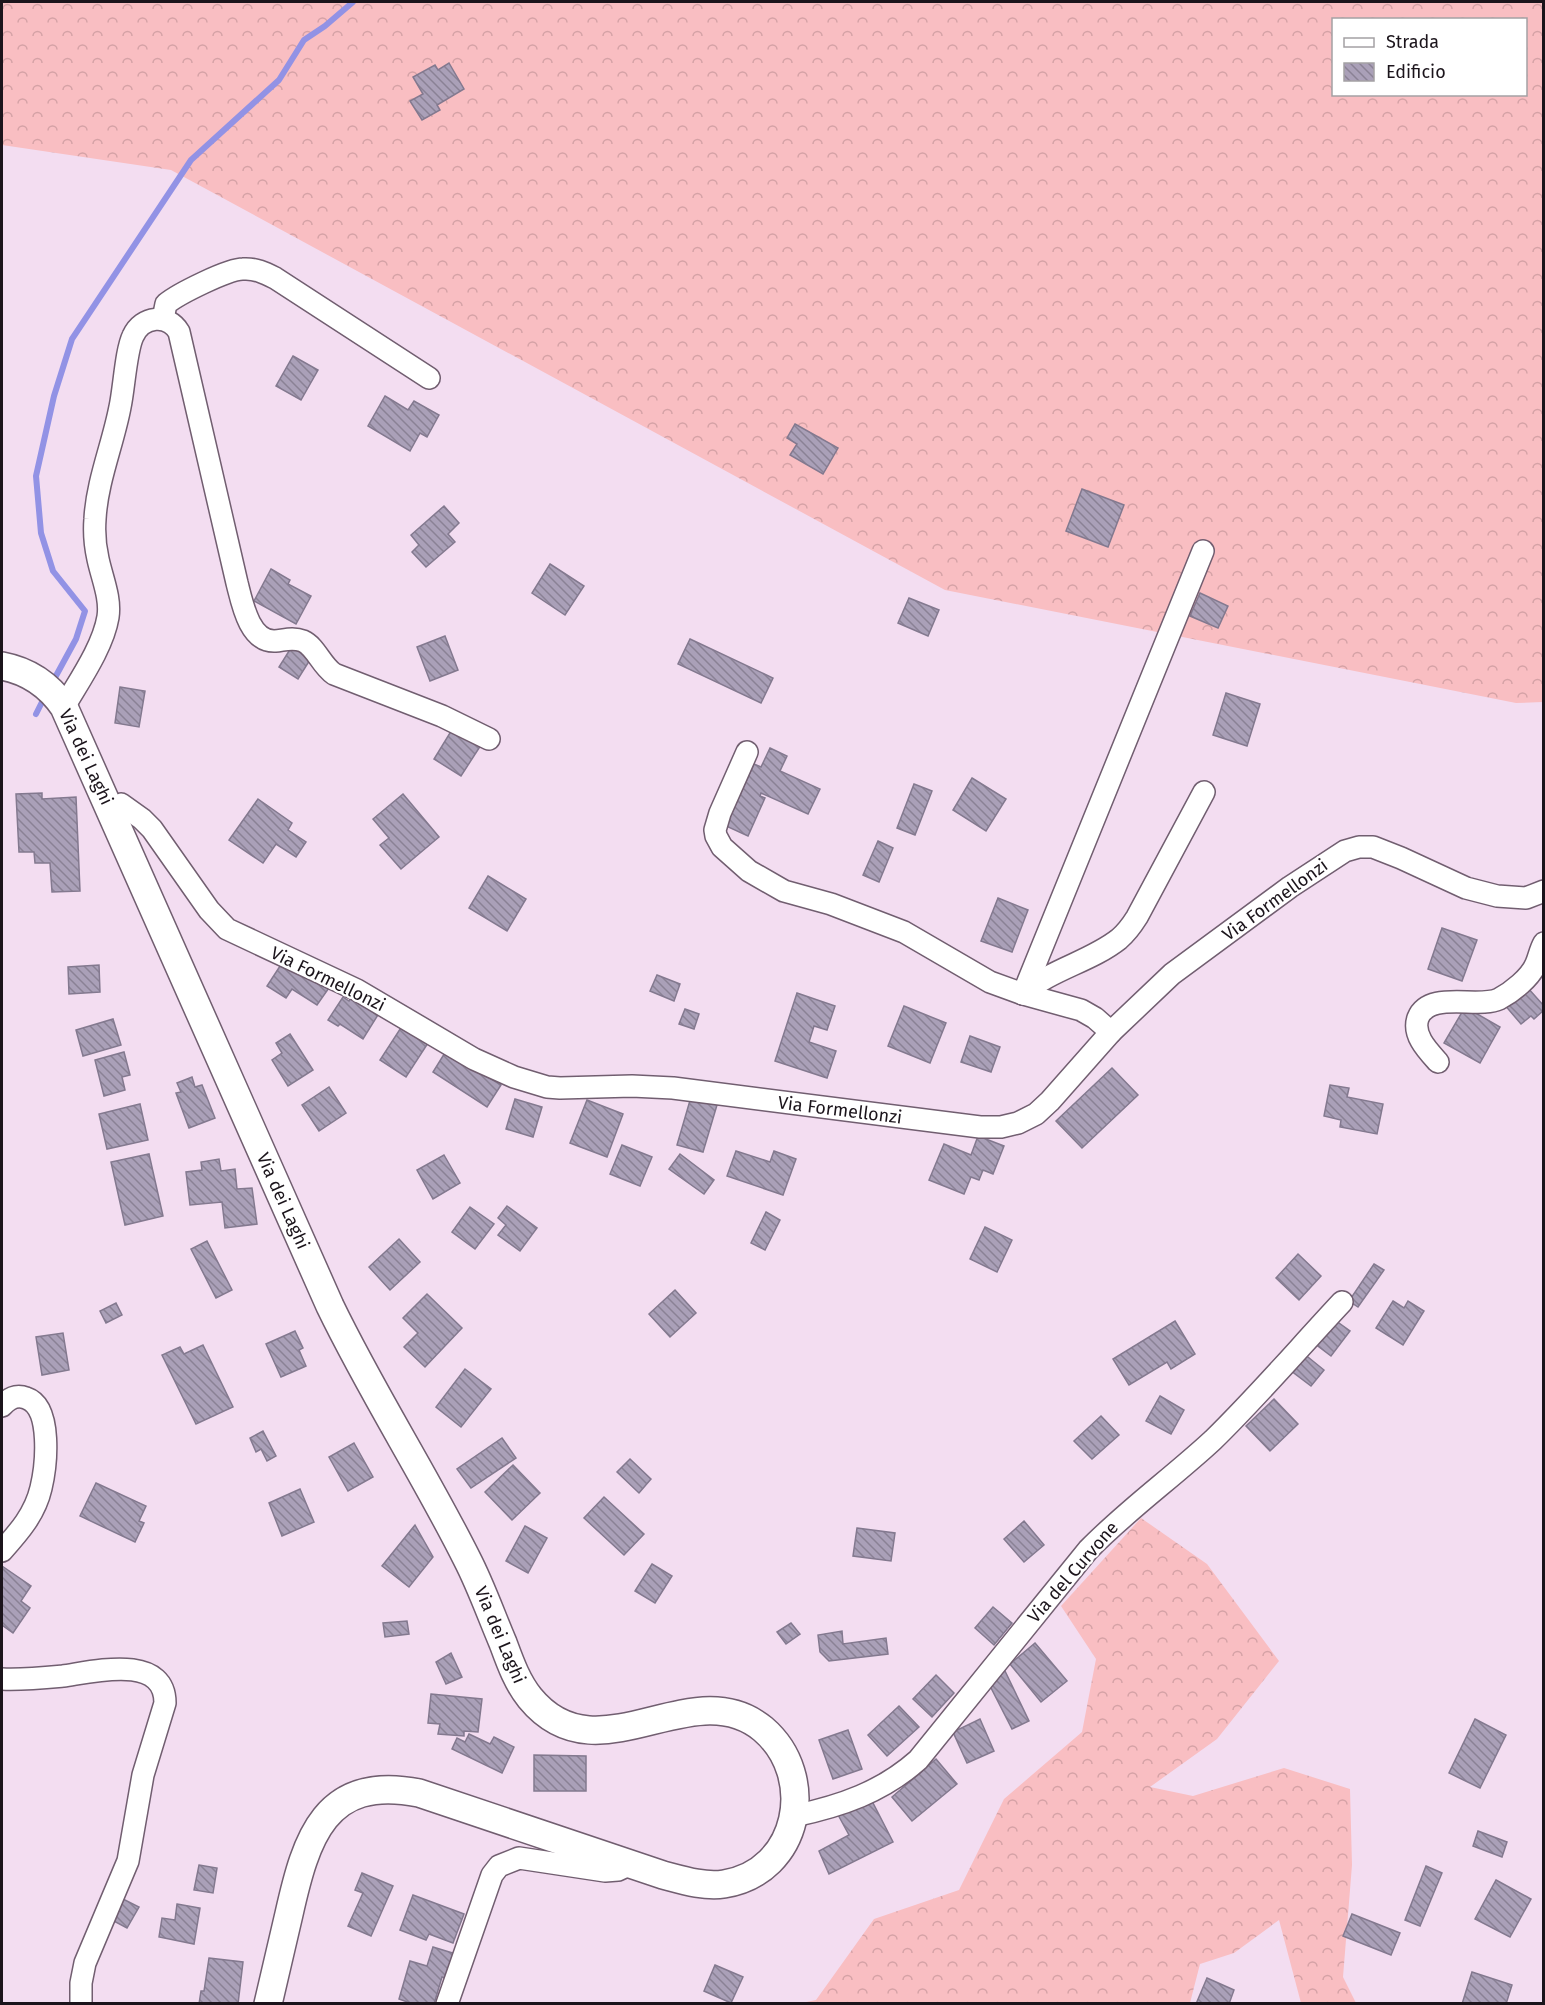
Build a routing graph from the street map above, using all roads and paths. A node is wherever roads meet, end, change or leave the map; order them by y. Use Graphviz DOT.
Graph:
graph roads {
  1 [pos="163,319"];
  2 [pos="429,378"];
  3 [pos="1203,551"];
  4 [pos="2,667"];
  5 [pos="64,707"];
  6 [pos="489,739"];
  7 [pos="747,752"];
  8 [pos="1204,792"];
  9 [pos="115,806"];
  10 [pos="1466,888"];
  11 [pos="1544,891"];
  12 [pos="1544,906"];
  13 [pos="1544,943"];
  14 [pos="1023,994"];
  15 [pos="1111,1032"];
  16 [pos="1438,1062"];
  17 [pos="1342,1302"];
  18 [pos="2,1406"];
  19 [pos="2,1551"];
  20 [pos="2,1679"];
  21 [pos="794,1816"];
  22 [pos="631,1864"];
  23 [pos="81,2004"];
  24 [pos="268,2004"];
  25 [pos="447,2004"];
  1 -- 2 [label="street"];
  1 -- 5 [label="street"];
  1 -- 6 [label="street"];
  3 -- 14 [label="street"];
  4 -- 5 [label="main road, Via dei Laghi"];
  5 -- 9 [label="main road, Via dei Laghi"];
  7 -- 14 [label="street"];
  8 -- 14 [label="street"];
  9 -- 15 [label="street, Via Formellonzi"];
  9 -- 21 [label="main road, Via dei Laghi"];
  10 -- 11 [label="street, Via Formellonzi"];
  10 -- 12 [label="street"];
  10 -- 15 [label="street, Via Formellonzi"];
  13 -- 16 [label="street"];
  14 -- 15 [label="street"];
  17 -- 21 [label="street, Via del Curvone"];
  18 -- 19 [label="street"];
  20 -- 23 [label="street"];
  21 -- 22 [label="main road, Via dei Laghi"];
  22 -- 24 [label="main road, Via dei Laghi"];
  22 -- 25 [label="street"];
}
